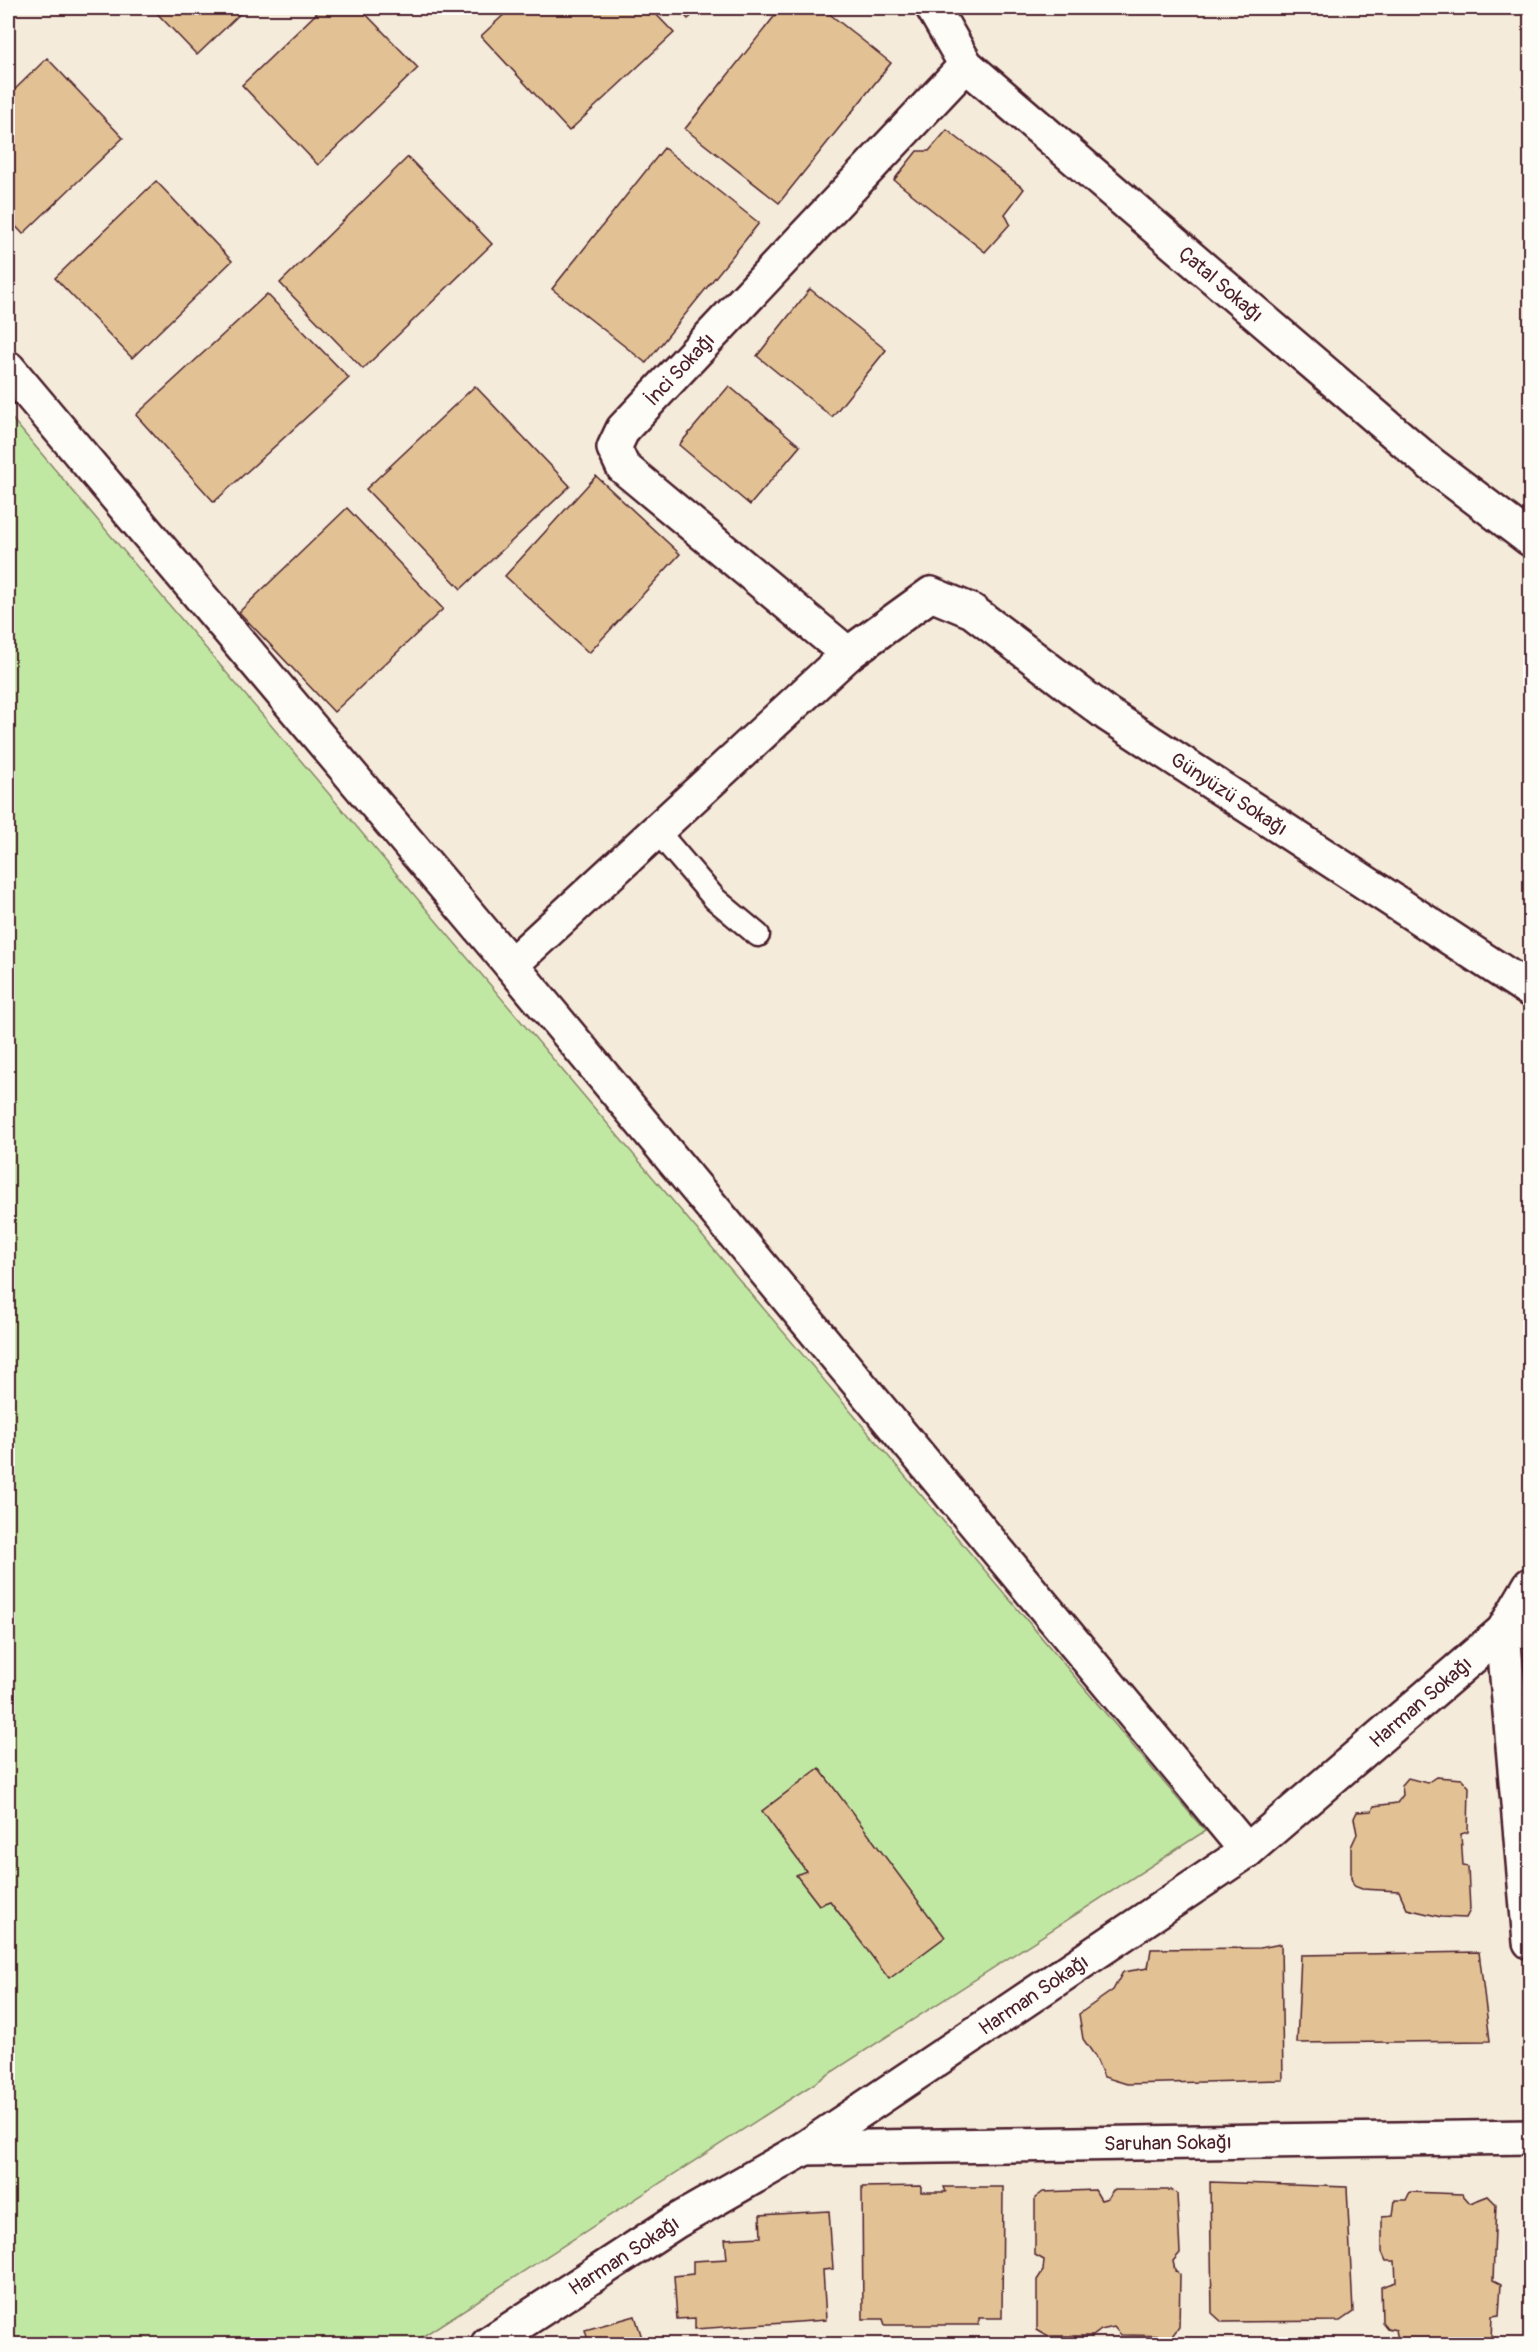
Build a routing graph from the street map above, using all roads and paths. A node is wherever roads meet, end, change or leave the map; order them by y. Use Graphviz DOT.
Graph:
graph roads {
  1 [pos="933,8"];
  2 [pos="966,65"];
  3 [pos="8,368"];
  4 [pos="1530,539"];
  5 [pos="848,654"];
  6 [pos="657,831"];
  7 [pos="759,935"];
  8 [pos="511,965"];
  9 [pos="1530,990"];
  10 [pos="1530,1585"];
  11 [pos="1517,1631"];
  12 [pos="1247,1851"];
  13 [pos="1530,1942"];
  14 [pos="1530,2137"];
  15 [pos="805,2148"];
  16 [pos="488,2344"];
  1 -- 2 [label="street, Çatal Sokağı"];
  2 -- 4 [label="street, Çatal Sokağı"];
  2 -- 5 [label="street, İnci Sokağı"];
  3 -- 8 [label="street"];
  5 -- 6 [label="street"];
  5 -- 9 [label="street, Günyüzü Sokağı"];
  6 -- 7 [label="lane"];
  6 -- 8 [label="street"];
  8 -- 12 [label="street"];
  10 -- 11 [label="street, Harman Sokağı"];
  11 -- 12 [label="street, Harman Sokağı"];
  11 -- 13 [label="street"];
  12 -- 15 [label="street, Harman Sokağı"];
  14 -- 15 [label="street, Saruhan Sokağı"];
  15 -- 16 [label="street, Harman Sokağı"];
}
